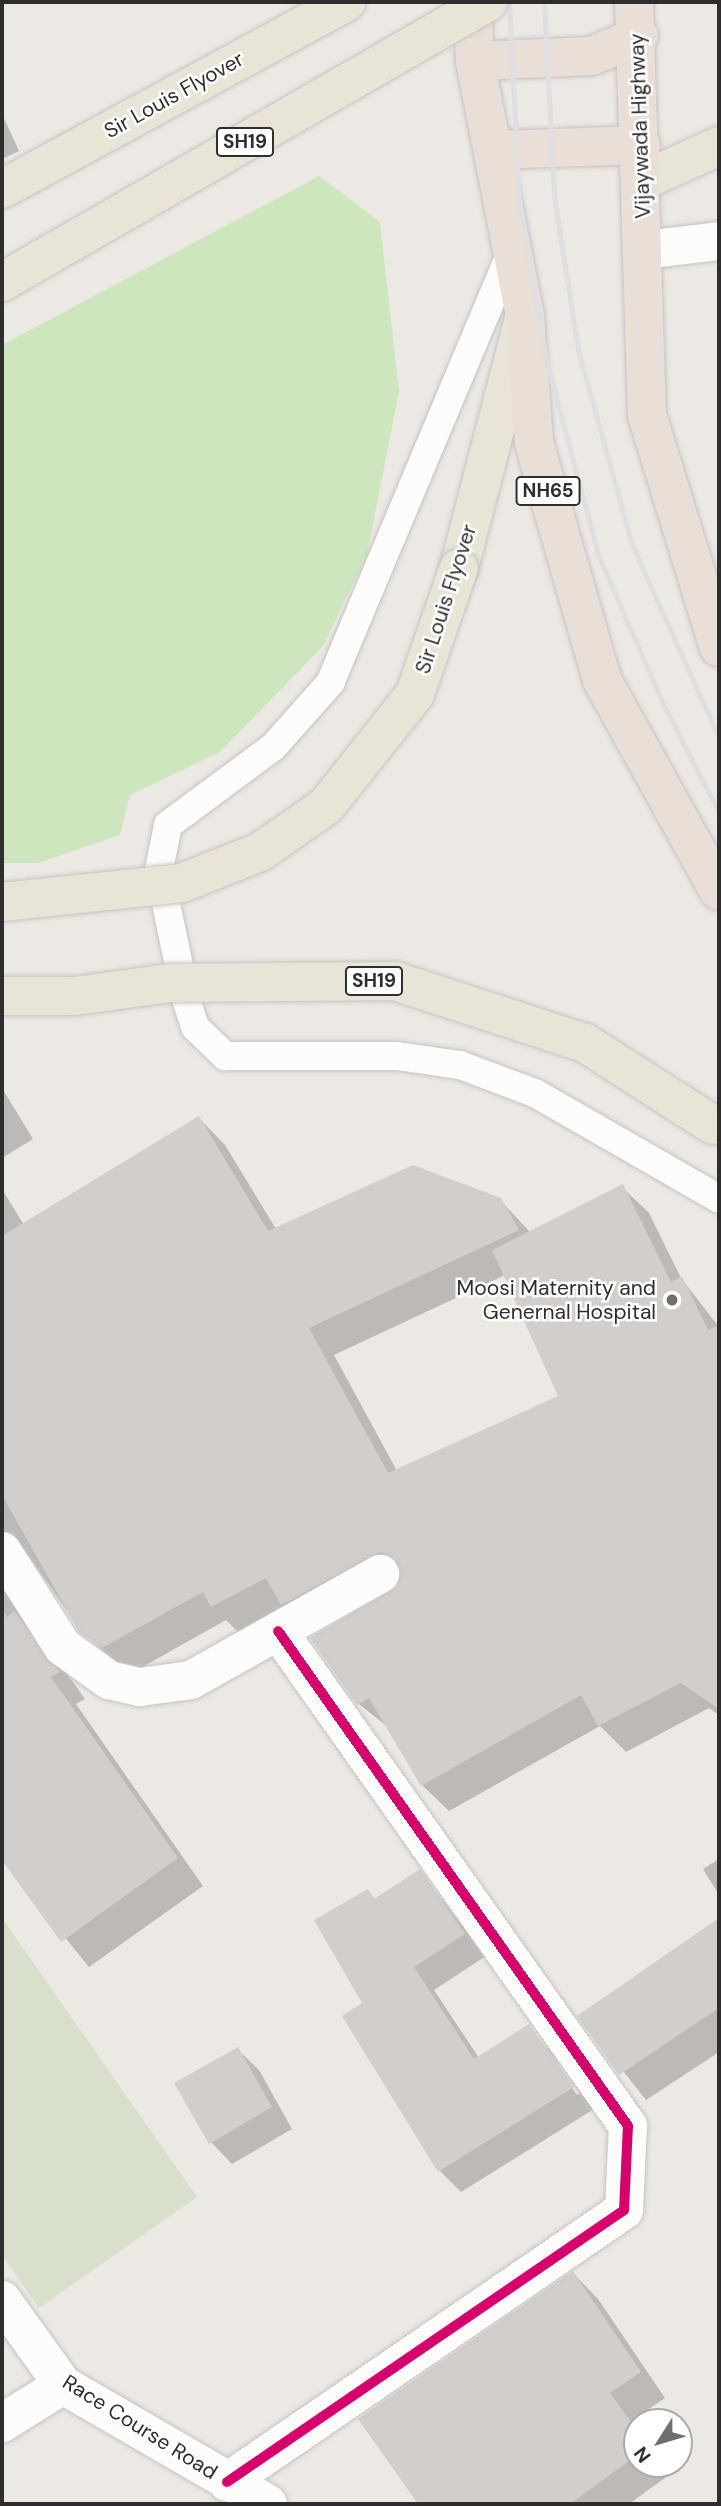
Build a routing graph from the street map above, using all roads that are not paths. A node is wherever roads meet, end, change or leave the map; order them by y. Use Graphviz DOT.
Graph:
graph roads {
  1 [pos="346,2"];
  2 [pos="472,2"];
  3 [pos="488,2"];
  4 [pos="636,19"];
  5 [pos="475,61"];
  6 [pos="494,150"];
  7 [pos="711,152"];
  8 [pos="641,163"];
  9 [pos="2,189"];
  10 [pos="719,240"];
  11 [pos="513,248"];
  12 [pos="644,250"];
  13 [pos="2,282"];
  14 [pos="525,316"];
  15 [pos="719,647"];
  16 [pos="719,891"];
  17 [pos="2,902"];
  18 [pos="2,996"];
  19 [pos="716,1128"];
  20 [pos="719,1199"];
  21 [pos="2,1551"];
  22 [pos="380,1574"];
  23 [pos="278,1631"];
  24 [pos="2,2300"];
  25 [pos="63,2385"];
  26 [pos="2,2423"];
  27 [pos="227,2482"];
  28 [pos="268,2504"];
  1 -- 9 [label="main road, Sir Louis Flyover"];
  2 -- 5 [label="highway, NH65"];
  3 -- 13 [label="main road, SH19, bridge"];
  4 -- 5 [label="highway"];
  4 -- 8 [label="highway, Vijaywada Highway"];
  5 -- 6 [label="highway, NH65"];
  6 -- 8 [label="highway"];
  6 -- 11 [label="highway, NH65"];
  7 -- 8 [label="main road"];
  8 -- 12 [label="highway, Vijaywada Highway"];
  10 -- 12 [label="street"];
  11 -- 14 [label="highway, NH65"];
  11 -- 20 [label="lane"];
  12 -- 15 [label="highway, Vijaywada Highway"];
  14 -- 16 [label="highway, NH65"];
  14 -- 17 [label="main road, Sir Louis Flyover, bridge"];
  18 -- 19 [label="main road, SH19, bridge"];
  21 -- 23 [label="street"];
  22 -- 23 [label="street"];
  23 -- 27 [label="street"];
  24 -- 25 [label="street, Race Course Road"];
  25 -- 26 [label="street"];
  25 -- 27 [label="street, Race Course Road"];
  27 -- 28 [label="street, Race Course Road"];
}
